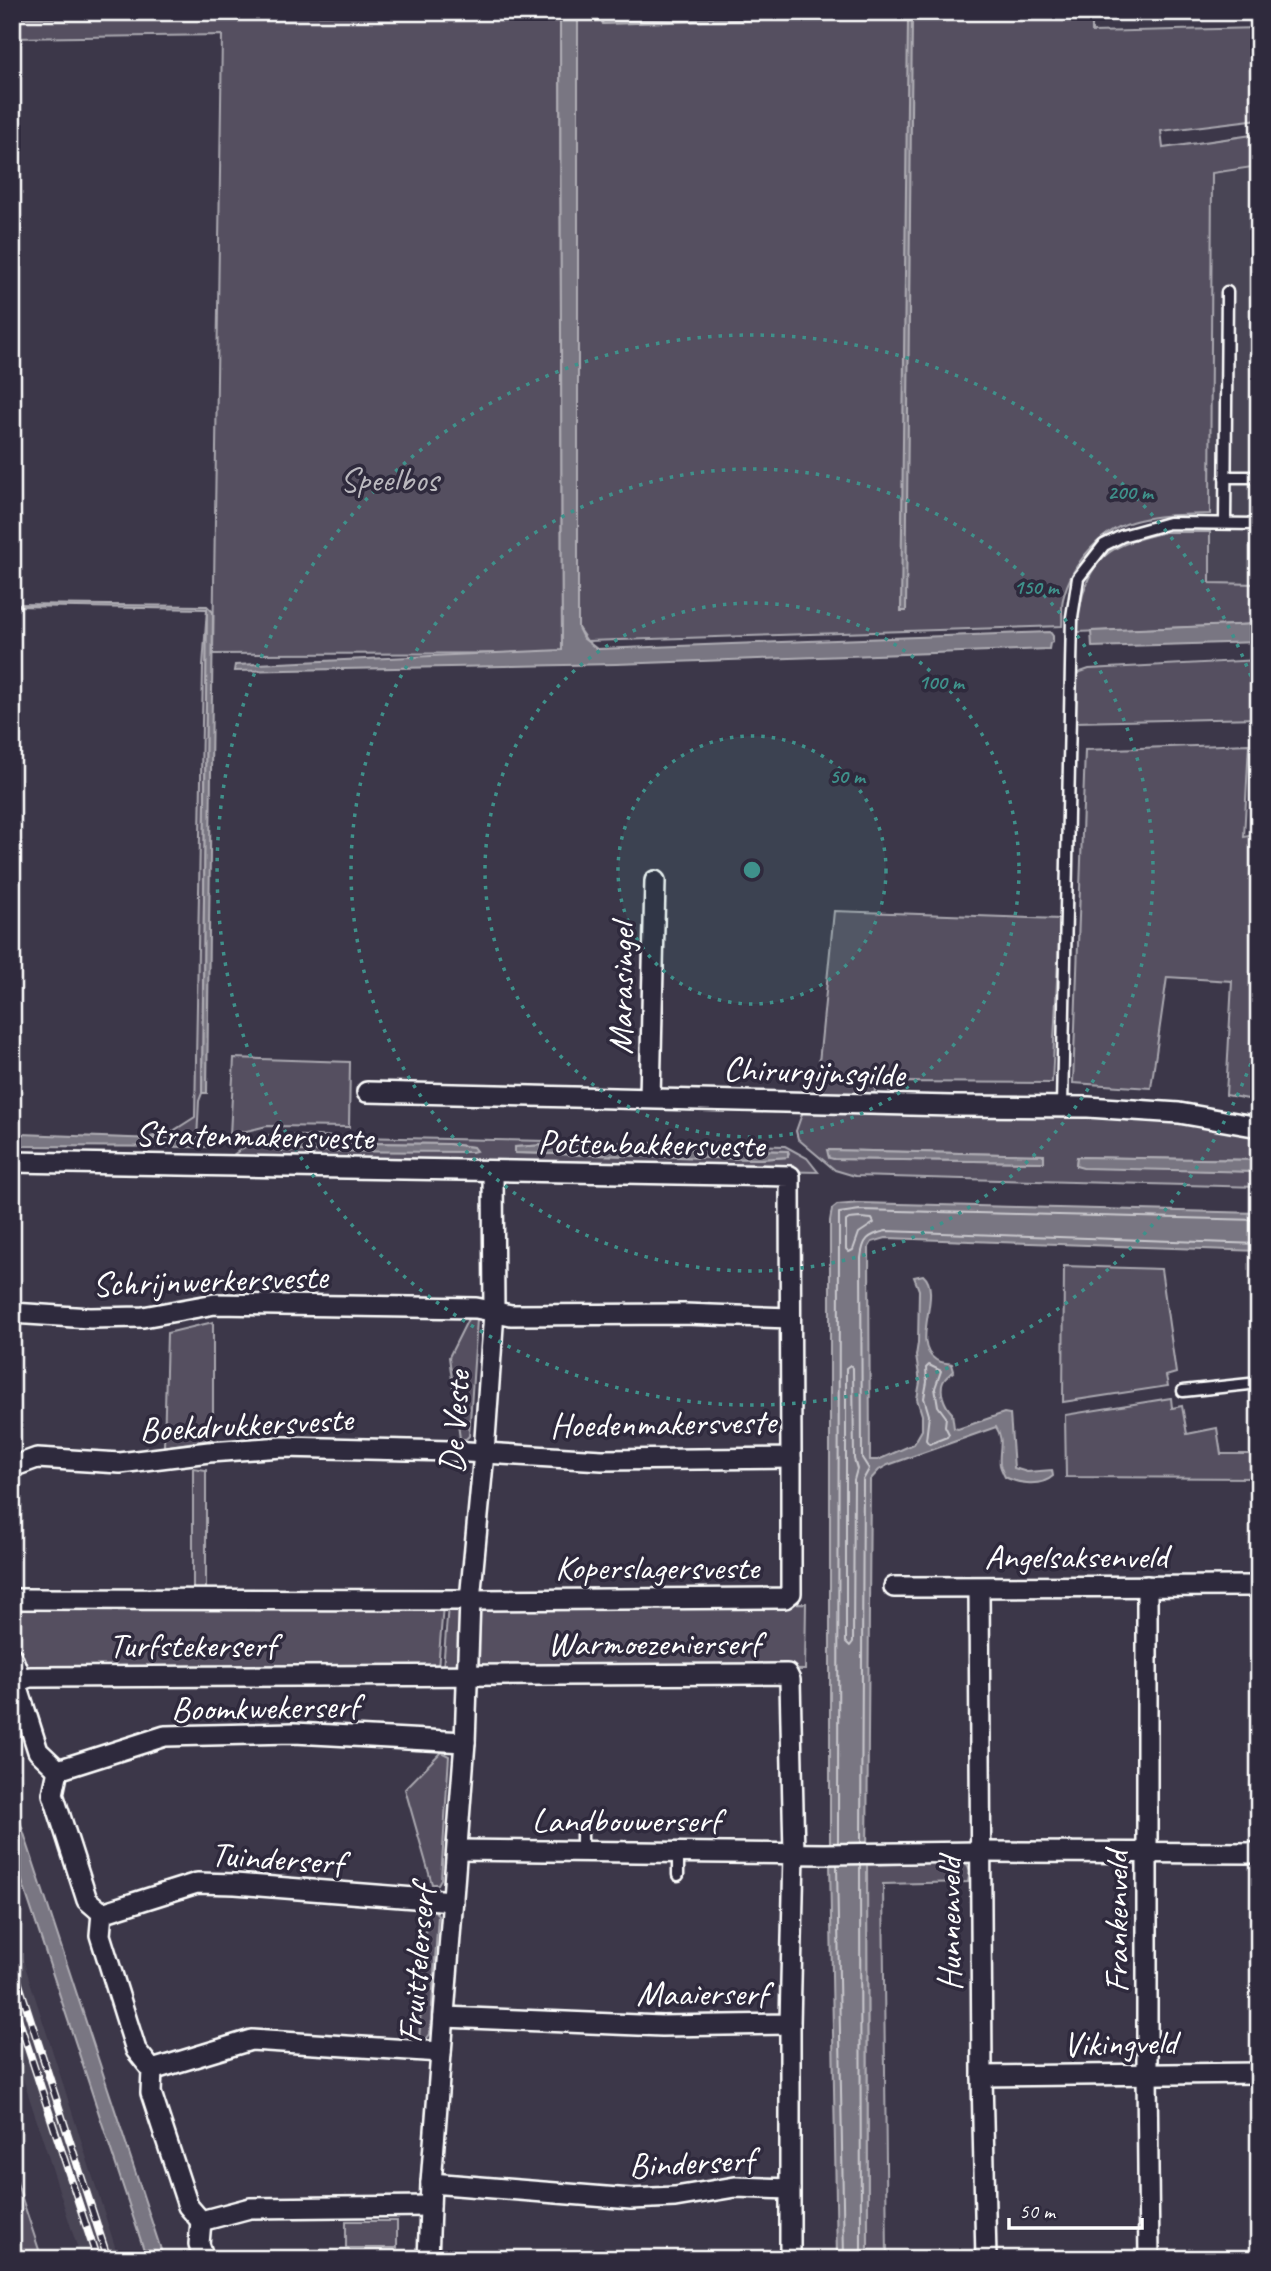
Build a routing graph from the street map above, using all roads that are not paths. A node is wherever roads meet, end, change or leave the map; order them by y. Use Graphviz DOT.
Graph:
graph roads {
  1 [pos="1227,292"];
  2 [pos="1225,477"];
  3 [pos="1259,477"];
  4 [pos="1225,523"];
  5 [pos="1259,523"];
  6 [pos="655,881"];
  7 [pos="367,1092"];
  8 [pos="650,1098"];
  9 [pos="1062,1107"];
  10 [pos="1259,1126"];
  11 [pos="12,1161"];
  12 [pos="493,1172"];
  13 [pos="494,1312"];
  14 [pos="12,1313"];
  15 [pos="790,1318"];
  16 [pos="1259,1383"];
  17 [pos="1182,1391"];
  18 [pos="484,1453"];
  19 [pos="791,1458"];
  20 [pos="12,1467"];
  21 [pos="1147,1586"];
  22 [pos="1259,1586"];
  23 [pos="894,1587"];
  24 [pos="979,1588"];
  25 [pos="12,1599"];
  26 [pos="470,1600"];
  27 [pos="12,1657"];
  28 [pos="467,1675"];
  29 [pos="21,1680"];
  30 [pos="465,1742"];
  31 [pos="58,1770"];
  32 [pos="582,1830"];
  33 [pos="458,1850"];
  34 [pos="1148,1851"];
  35 [pos="582,1852"];
  36 [pos="678,1852"];
  37 [pos="980,1852"];
  38 [pos="794,1853"];
  39 [pos="1259,1853"];
  40 [pos="678,1875"];
  41 [pos="453,1901"];
  42 [pos="102,1913"];
  43 [pos="444,2017"];
  44 [pos="790,2024"];
  45 [pos="441,2052"];
  46 [pos="152,2070"];
  47 [pos="1259,2073"];
  48 [pos="1147,2074"];
  49 [pos="982,2076"];
  50 [pos="431,2183"];
  51 [pos="790,2189"];
  52 [pos="430,2206"];
  53 [pos="201,2221"];
  54 [pos="204,2259"];
  55 [pos="428,2259"];
  56 [pos="790,2259"];
  57 [pos="986,2259"];
  58 [pos="1149,2259"];
  1 -- 2 [label="lane"];
  2 -- 3 [label="lane"];
  2 -- 4 [label="lane"];
  4 -- 5 [label="lane"];
  4 -- 9 [label="lane"];
  6 -- 8 [label="street, Marasingel"];
  7 -- 8 [label="street, Chirurgijnsgilde"];
  8 -- 9 [label="street, Chirurgijnsgilde"];
  9 -- 10 [label="street, Chirurgijnsgilde"];
  11 -- 12 [label="street, Stratenmakersveste"];
  12 -- 13 [label="street, De Veste"];
  12 -- 15 [label="street, Pottenbakkersveste"];
  13 -- 14 [label="street, Schrijnwerkersveste"];
  13 -- 15 [label="street"];
  13 -- 18 [label="street, De Veste"];
  15 -- 19 [label="street, Hoedenmakersveste"];
  16 -- 17 [label="lane"];
  18 -- 19 [label="street, Hoedenmakersveste"];
  18 -- 20 [label="street, Boekdrukkersveste"];
  18 -- 26 [label="street, De Veste"];
  19 -- 26 [label="street, Koperslagersveste"];
  21 -- 22 [label="street, Angelsaksenveld"];
  21 -- 24 [label="street, Angelsaksenveld"];
  21 -- 34 [label="street, Frankenveld"];
  23 -- 24 [label="street, Angelsaksenveld"];
  24 -- 37 [label="street, Hunnenveld"];
  25 -- 26 [label="street"];
  26 -- 28 [label="street, De Veste"];
  27 -- 29 [label="street"];
  28 -- 29 [label="street, Turfstekerserf"];
  28 -- 30 [label="street, Fruittelerserf"];
  28 -- 38 [label="street, Warmoezenierserf"];
  29 -- 31 [label="street"];
  30 -- 31 [label="street, Boomkwekerserf"];
  30 -- 33 [label="street, Fruittelerserf"];
  31 -- 42 [label="street"];
  32 -- 35 [label="lane"];
  33 -- 35 [label="street, Landbouwerserf"];
  33 -- 41 [label="street, Fruittelerserf"];
  34 -- 37 [label="street, Landbouwerserf"];
  34 -- 39 [label="street, Landbouwerserf"];
  34 -- 48 [label="street, Frankenveld"];
  35 -- 36 [label="street, Landbouwerserf"];
  36 -- 38 [label="street, Landbouwerserf"];
  36 -- 40 [label="lane"];
  37 -- 38 [label="street, Landbouwerserf"];
  37 -- 49 [label="street, Hunnenveld"];
  38 -- 44 [label="street, Maaierserf"];
  41 -- 42 [label="street, Tuinderserf"];
  41 -- 43 [label="street, Fruittelerserf"];
  42 -- 46 [label="street"];
  43 -- 44 [label="street, Maaierserf"];
  43 -- 45 [label="street, Fruittelerserf"];
  44 -- 51 [label="street, Binderserf"];
  45 -- 46 [label="street"];
  45 -- 50 [label="street, Fruittelerserf"];
  46 -- 53 [label="street"];
  47 -- 48 [label="street, Vikingveld"];
  48 -- 49 [label="street, Vikingveld"];
  48 -- 58 [label="street, Frankenveld"];
  49 -- 57 [label="street, Hunnenveld"];
  50 -- 51 [label="street, Binderserf"];
  50 -- 52 [label="street, Fruittelerserf"];
  51 -- 56 [label="street"];
  52 -- 53 [label="street"];
  52 -- 55 [label="street, Fruittelerserf"];
  53 -- 54 [label="street"];
}
